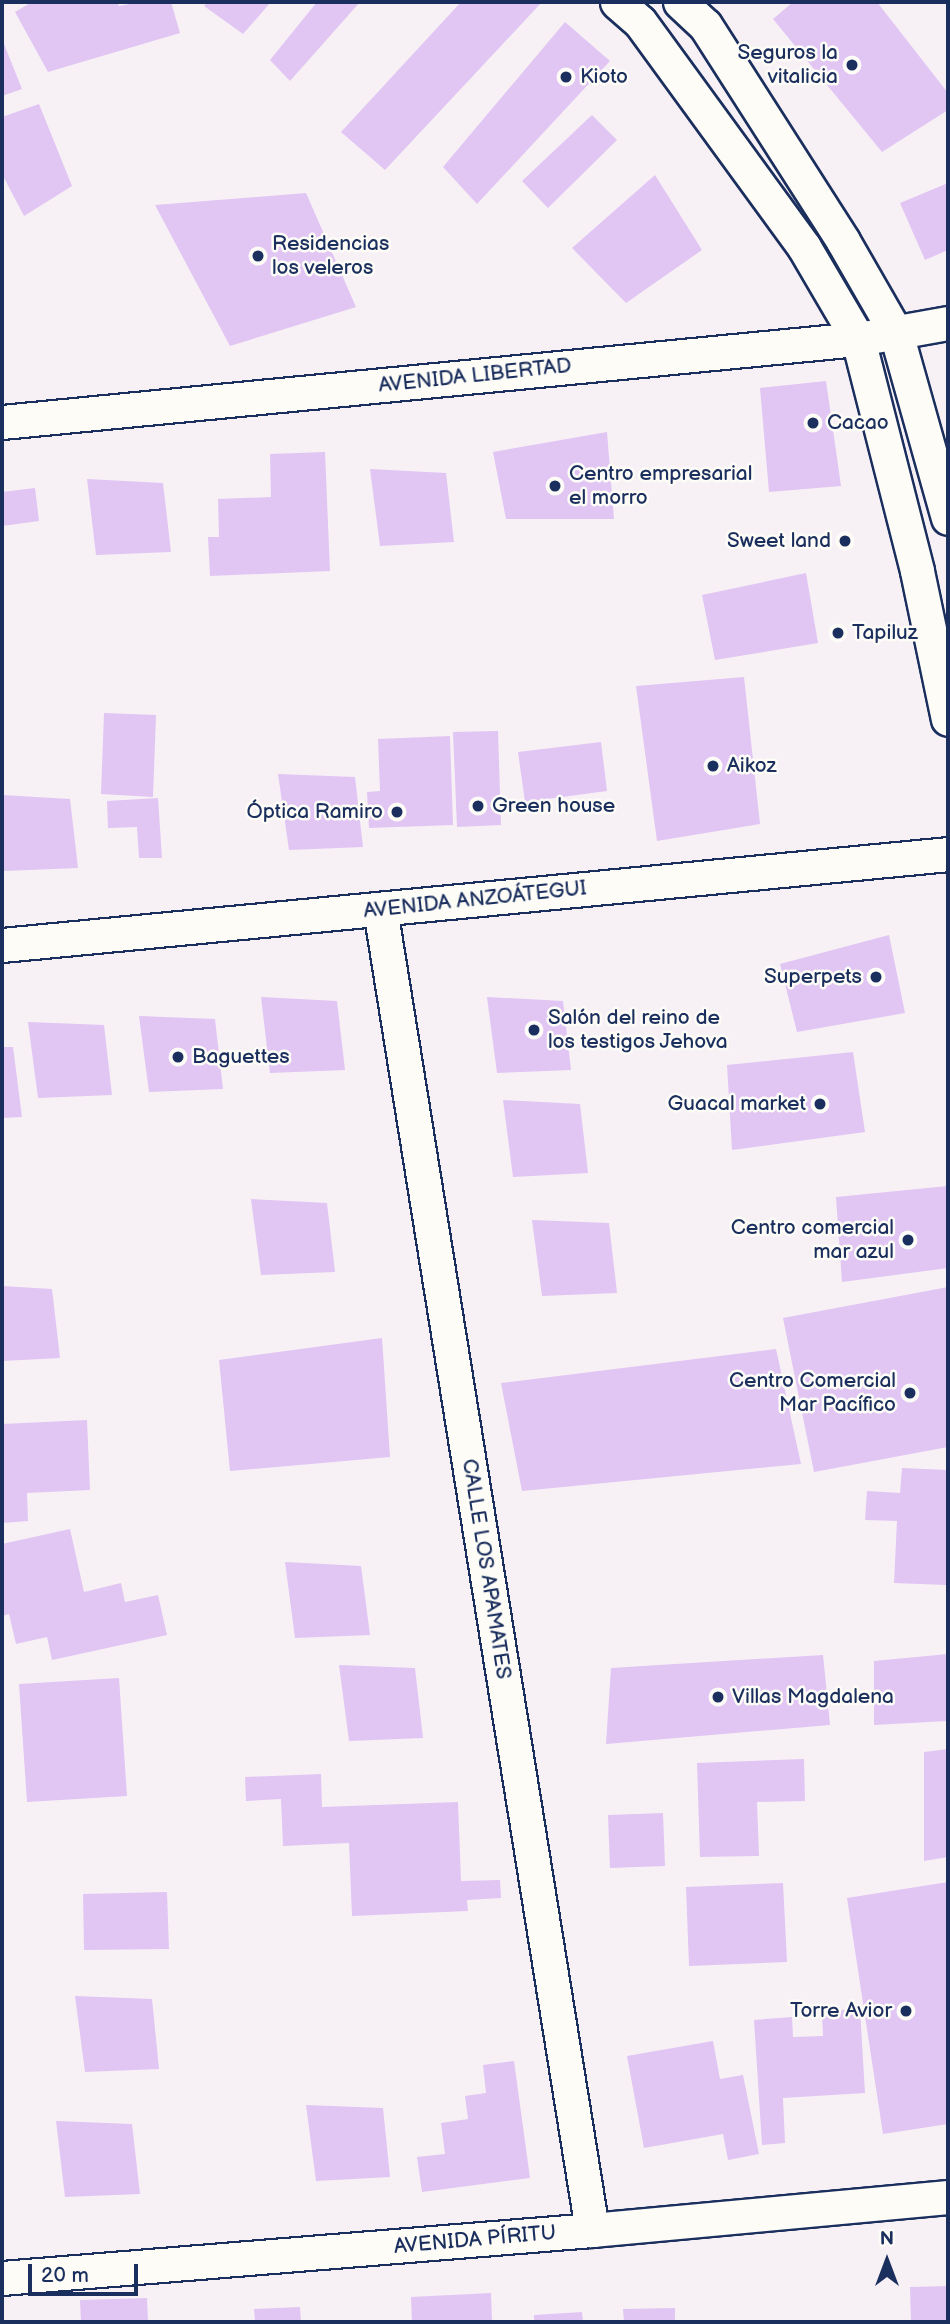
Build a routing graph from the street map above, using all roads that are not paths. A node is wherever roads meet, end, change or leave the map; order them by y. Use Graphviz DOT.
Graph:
graph roads {
  1 [pos="617,2"];
  2 [pos="680,2"];
  3 [pos="948,323"];
  4 [pos="896,333"];
  5 [pos="858,339"];
  6 [pos="5,416"];
  7 [pos="948,518"];
  8 [pos="948,719"];
  9 [pos="948,854"];
  10 [pos="380,909"];
  11 [pos="2,945"];
  12 [pos="948,2197"];
  13 [pos="592,2230"];
  14 [pos="2,2278"];
  1 -- 5 [label="street"];
  2 -- 4 [label="street"];
  3 -- 4 [label="street, AVENIDA LIBERTAD"];
  4 -- 5 [label="street, AVENIDA LIBERTAD"];
  4 -- 7 [label="street"];
  5 -- 6 [label="street, AVENIDA LIBERTAD"];
  5 -- 8 [label="street"];
  9 -- 10 [label="street, AVENIDA ANZOÁTEGUI"];
  10 -- 11 [label="street, AVENIDA ANZOÁTEGUI"];
  10 -- 13 [label="street, CALLE LOS APAMATES"];
  12 -- 13 [label="street, AVENIDA PÍRITU"];
  13 -- 14 [label="street, AVENIDA PÍRITU"];
}
